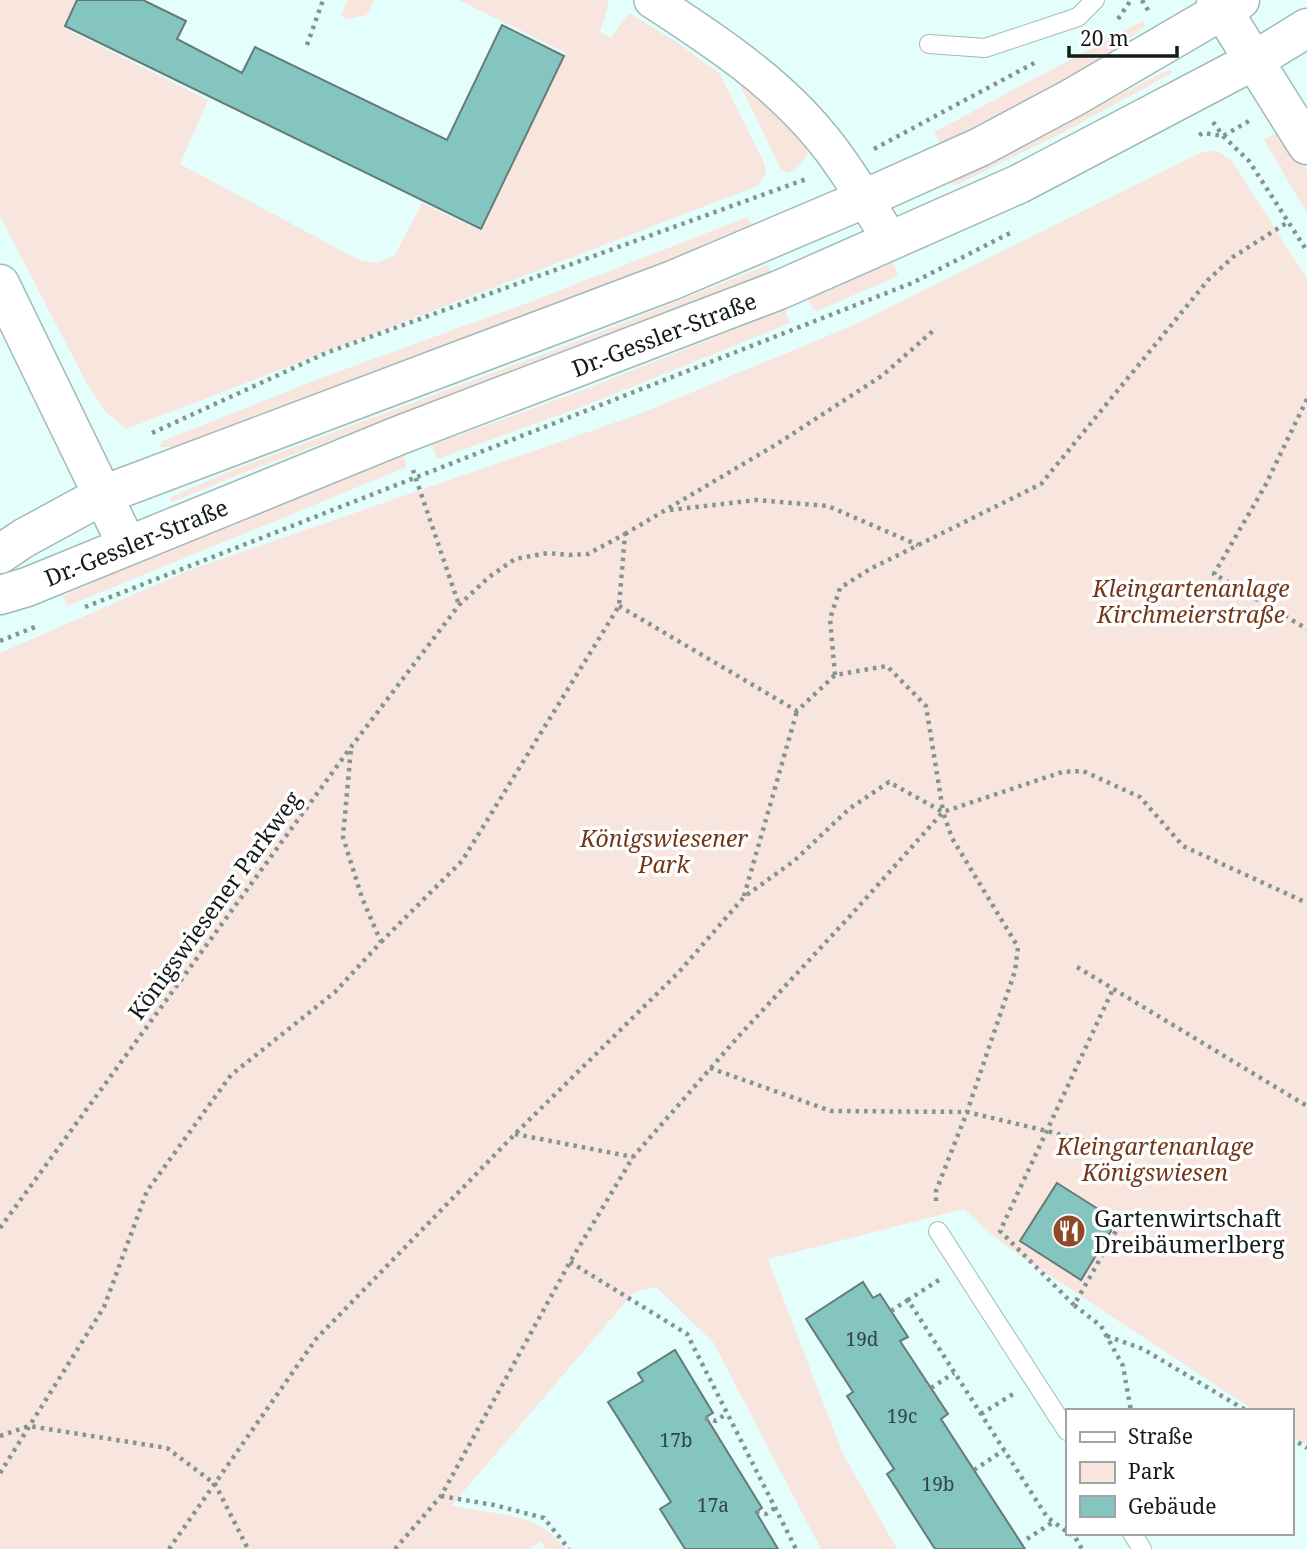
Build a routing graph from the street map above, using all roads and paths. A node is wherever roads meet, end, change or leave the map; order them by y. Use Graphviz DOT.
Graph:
graph roads {
  1 [pos="323,0"];
  2 [pos="652,0"];
  3 [pos="1095,0"];
  4 [pos="1131,0"];
  5 [pos="1142,0"];
  6 [pos="1304,0"];
  7 [pos="1226,4"];
  8 [pos="1307,5"];
  9 [pos="1106,25"];
  10 [pos="1307,28"];
  11 [pos="929,44"];
  12 [pos="1166,44"];
  13 [pos="307,46"];
  14 [pos="1046,57"];
  15 [pos="1255,60"];
  16 [pos="1193,93"];
  17 [pos="1307,145"];
  18 [pos="841,166"];
  19 [pos="864,200"];
  20 [pos="1288,222"];
  21 [pos="891,240"];
  22 [pos="1307,251"];
  23 [pos="0,284"];
  24 [pos="934,330"];
  25 [pos="1307,399"];
  26 [pos="150,434"];
  27 [pos="103,495"];
  28 [pos="665,510"];
  29 [pos="625,534"];
  30 [pos="127,545"];
  31 [pos="918,545"];
  32 [pos="0,554"];
  33 [pos="0,595"];
  34 [pos="459,605"];
  35 [pos="619,606"];
  36 [pos="75,612"];
  37 [pos="37,626"];
  38 [pos="1307,629"];
  39 [pos="0,640"];
  40 [pos="835,675"];
  41 [pos="797,711"];
  42 [pos="351,747"];
  43 [pos="943,812"];
  44 [pos="744,897"];
  45 [pos="1307,903"];
  46 [pos="381,942"];
  47 [pos="1077,967"];
  48 [pos="1113,989"];
  49 [pos="710,1068"];
  50 [pos="1307,1106"];
  51 [pos="967,1112"];
  52 [pos="1047,1131"];
  53 [pos="516,1134"];
  54 [pos="633,1157"];
  55 [pos="1111,1170"];
  56 [pos="1120,1224"];
  57 [pos="0,1228"];
  58 [pos="938,1231"];
  59 [pos="570,1262"];
  60 [pos="960,1266"];
  61 [pos="908,1300"];
  62 [pos="1074,1305"];
  63 [pos="891,1311"];
  64 [pos="1107,1336"];
  65 [pos="954,1373"];
  66 [pos="1034,1380"];
  67 [pos="931,1388"];
  68 [pos="1131,1409"];
  69 [pos="1244,1409"];
  70 [pos="727,1413"];
  71 [pos="981,1415"];
  72 [pos="705,1418"];
  73 [pos="29,1426"];
  74 [pos="1066,1429"];
  75 [pos="0,1436"];
  76 [pos="1003,1450"];
  77 [pos="974,1470"];
  78 [pos="0,1473"];
  79 [pos="215,1484"];
  80 [pos="441,1496"];
  81 [pos="775,1508"];
  82 [pos="755,1512"];
  83 [pos="1053,1522"];
  84 [pos="1066,1530"];
  85 [pos="1027,1539"];
  86 [pos="169,1549"];
  87 [pos="248,1549"];
  88 [pos="395,1549"];
  89 [pos="569,1549"];
  90 [pos="796,1549"];
  1 -- 13 [label="path"];
  2 -- 18 [label="street"];
  3 -- 11 [label="lane"];
  4 -- 9 [label="path"];
  5 -- 12 [label="path"];
  6 -- 8 [label="main road"];
  7 -- 12 [label="main road, Dr.-Gessler-Straße"];
  7 -- 15 [label="main road"];
  10 -- 15 [label="main road, Dr.-Gessler-Straße"];
  12 -- 19 [label="main road, Dr.-Gessler-Straße"];
  14 -- 18 [label="path"];
  15 -- 16 [label="main road, Dr.-Gessler-Straße"];
  15 -- 17 [label="main road"];
  16 -- 20 [label="path"];
  16 -- 21 [label="main road, Dr.-Gessler-Straße"];
  18 -- 19 [label="street"];
  18 -- 26 [label="path"];
  19 -- 21 [label="street"];
  19 -- 27 [label="main road, Dr.-Gessler-Straße"];
  20 -- 22 [label="path"];
  20 -- 31 [label="path"];
  21 -- 30 [label="main road, Dr.-Gessler-Straße"];
  23 -- 27 [label="main road"];
  24 -- 28 [label="path, Königswiesener Parkweg"];
  25 -- 38 [label="path"];
  27 -- 30 [label="main road"];
  27 -- 32 [label="main road, Dr.-Gessler-Straße"];
  28 -- 29 [label="path, Königswiesener Parkweg"];
  28 -- 31 [label="path"];
  29 -- 34 [label="path, Königswiesener Parkweg"];
  29 -- 35 [label="path"];
  30 -- 33 [label="main road, Dr.-Gessler-Straße"];
  31 -- 40 [label="path"];
  34 -- 36 [label="path"];
  34 -- 42 [label="path, Königswiesener Parkweg"];
  35 -- 41 [label="path"];
  35 -- 46 [label="path"];
  37 -- 39 [label="path"];
  40 -- 41 [label="path"];
  40 -- 43 [label="path"];
  41 -- 44 [label="path"];
  42 -- 46 [label="path"];
  42 -- 57 [label="path, Königswiesener Parkweg"];
  43 -- 44 [label="path"];
  43 -- 45 [label="path"];
  43 -- 49 [label="path"];
  43 -- 51 [label="path"];
  44 -- 53 [label="path"];
  46 -- 73 [label="path"];
  47 -- 48 [label="path"];
  48 -- 50 [label="path"];
  48 -- 52 [label="path"];
  49 -- 51 [label="path"];
  49 -- 54 [label="path"];
  51 -- 52 [label="path"];
  51 -- 58 [label="path"];
  52 -- 55 [label="path"];
  52 -- 62 [label="path"];
  53 -- 54 [label="path"];
  53 -- 79 [label="path"];
  54 -- 59 [label="path"];
  56 -- 62 [label="path"];
  58 -- 60 [label="lane"];
  59 -- 70 [label="path"];
  59 -- 80 [label="path"];
  60 -- 61 [label="path"];
  60 -- 66 [label="lane"];
  61 -- 63 [label="path"];
  61 -- 65 [label="path"];
  62 -- 64 [label="path"];
  64 -- 68 [label="path"];
  64 -- 69 [label="path"];
  65 -- 67 [label="path"];
  65 -- 71 [label="path"];
  66 -- 71 [label="path"];
  66 -- 74 [label="lane"];
  70 -- 72 [label="path"];
  70 -- 81 [label="path"];
  71 -- 76 [label="path"];
  73 -- 75 [label="path"];
  73 -- 78 [label="path"];
  73 -- 79 [label="path"];
  76 -- 77 [label="path"];
  76 -- 83 [label="path"];
  79 -- 86 [label="path"];
  79 -- 87 [label="path"];
  80 -- 88 [label="path"];
  80 -- 89 [label="path"];
  81 -- 82 [label="path"];
  81 -- 90 [label="path"];
  83 -- 84 [label="path"];
  83 -- 85 [label="path"];
}
